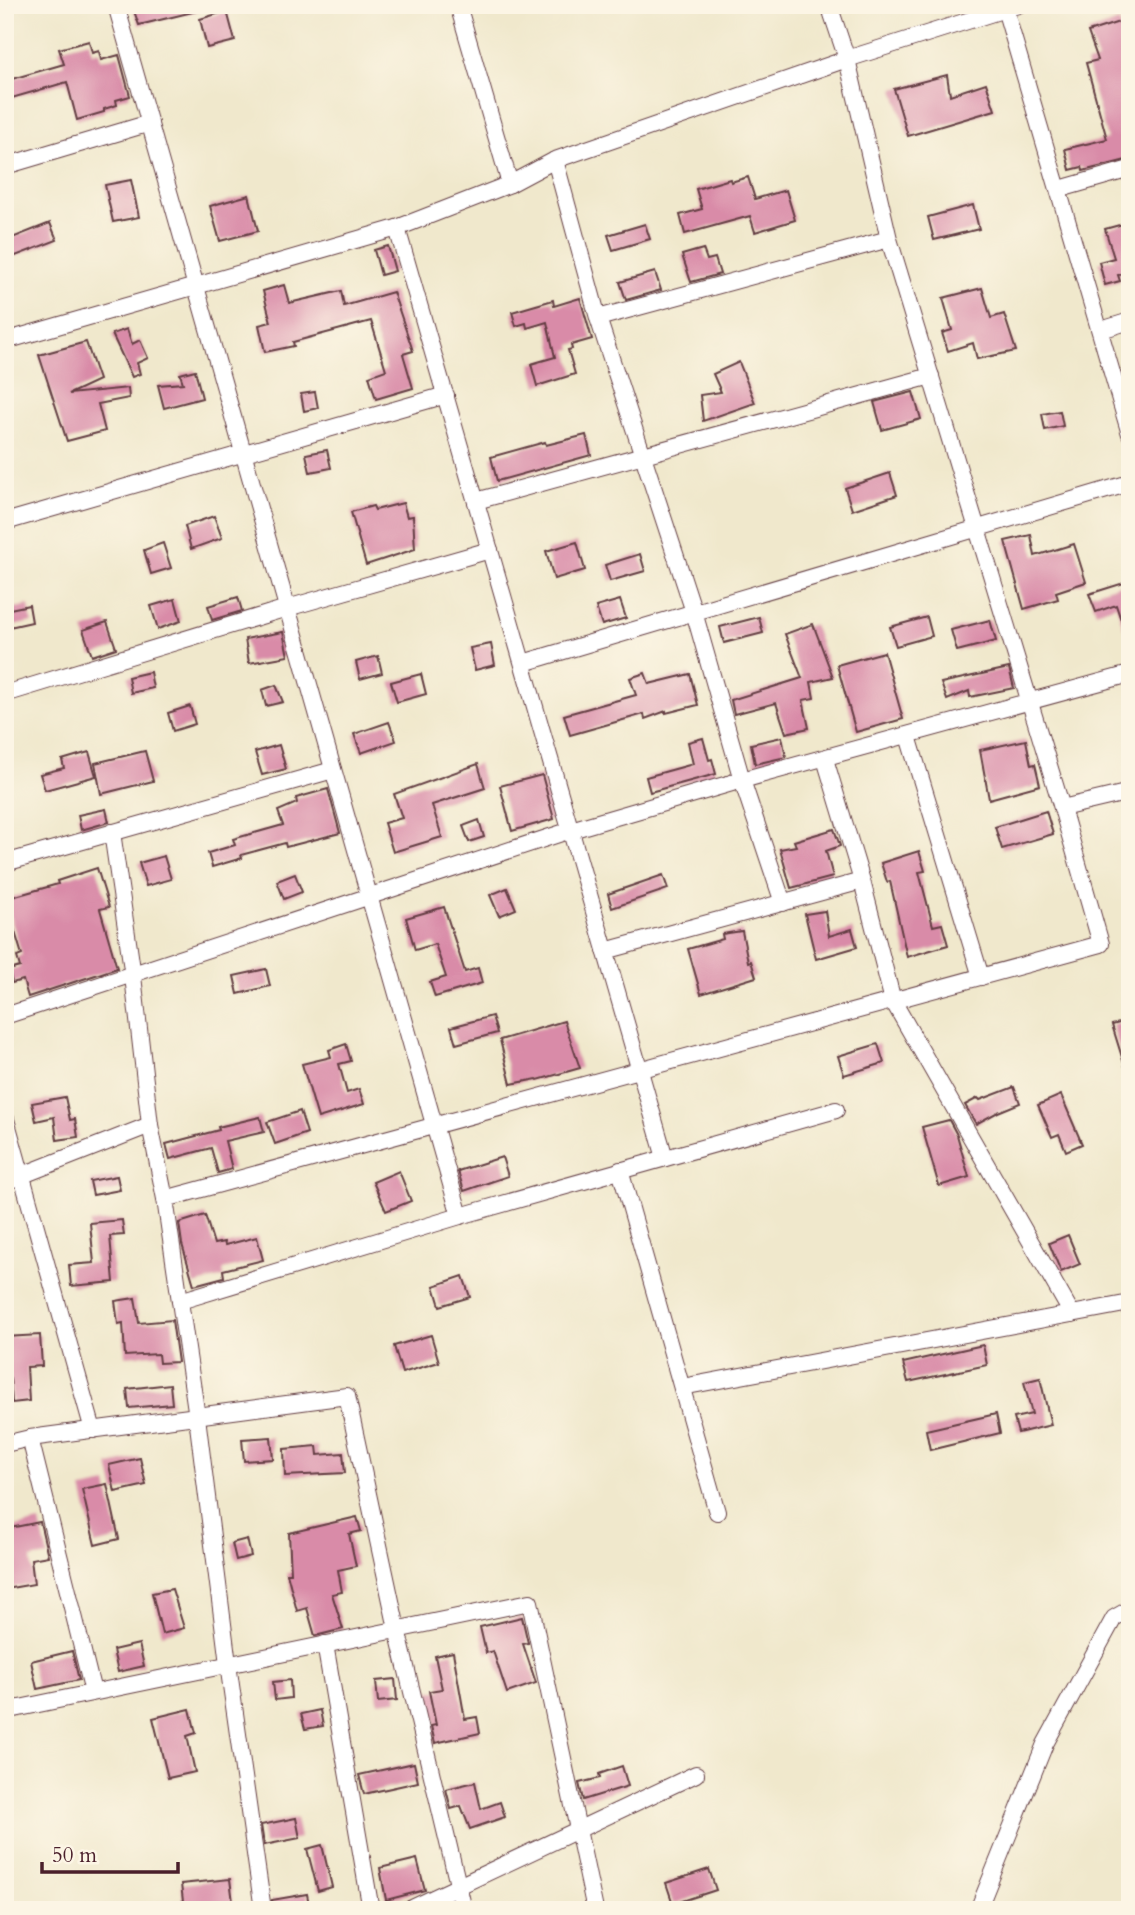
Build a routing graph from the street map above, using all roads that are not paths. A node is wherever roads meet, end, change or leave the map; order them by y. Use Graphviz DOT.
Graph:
graph roads {
  1 [pos="116,5"];
  2 [pos="458,5"];
  3 [pos="829,5"];
  4 [pos="1012,7"];
  5 [pos="847,60"];
  6 [pos="149,123"];
  7 [pos="555,160"];
  8 [pos="5,166"];
  9 [pos="1130,169"];
  10 [pos="510,184"];
  11 [pos="1060,189"];
  12 [pos="397,228"];
  13 [pos="889,239"];
  14 [pos="195,285"];
  15 [pos="598,318"];
  16 [pos="1130,321"];
  17 [pos="1101,330"];
  18 [pos="5,341"];
  19 [pos="931,376"];
  20 [pos="446,395"];
  21 [pos="1130,434"];
  22 [pos="243,452"];
  23 [pos="644,456"];
  24 [pos="1130,483"];
  25 [pos="476,502"];
  26 [pos="5,522"];
  27 [pos="977,528"];
  28 [pos="490,550"];
  29 [pos="287,608"];
  30 [pos="694,612"];
  31 [pos="523,663"];
  32 [pos="1130,674"];
  33 [pos="5,695"];
  34 [pos="1028,702"];
  35 [pos="908,736"];
  36 [pos="825,759"];
  37 [pos="333,770"];
  38 [pos="742,780"];
  39 [pos="1130,792"];
  40 [pos="1062,808"];
  41 [pos="571,830"];
  42 [pos="112,832"];
  43 [pos="5,863"];
  44 [pos="862,881"];
  45 [pos="369,896"];
  46 [pos="783,903"];
  47 [pos="605,951"];
  48 [pos="134,976"];
  49 [pos="981,977"];
  50 [pos="893,1001"];
  51 [pos="5,1016"];
  52 [pos="640,1070"];
  53 [pos="836,1110"];
  54 [pos="5,1116"];
  55 [pos="150,1125"];
  56 [pos="434,1126"];
  57 [pos="665,1158"];
  58 [pos="620,1170"];
  59 [pos="22,1175"];
  60 [pos="5,1182"];
  61 [pos="165,1199"];
  62 [pos="460,1216"];
  63 [pos="180,1301"];
  64 [pos="1130,1303"];
  65 [pos="1072,1314"];
  66 [pos="682,1387"];
  67 [pos="197,1417"];
  68 [pos="93,1430"];
  69 [pos="30,1438"];
  70 [pos="5,1444"];
  71 [pos="717,1512"];
  72 [pos="1130,1609"];
  73 [pos="397,1629"];
  74 [pos="325,1644"];
  75 [pos="228,1664"];
  76 [pos="93,1692"];
  77 [pos="5,1711"];
  78 [pos="696,1774"];
  79 [pos="579,1829"];
  80 [pos="458,1886"];
  81 [pos="263,1910"];
  82 [pos="371,1910"];
  83 [pos="408,1910"];
  84 [pos="464,1910"];
  85 [pos="596,1910"];
  86 [pos="978,1910"];
  1 -- 6 [label="street"];
  2 -- 10 [label="street"];
  3 -- 5 [label="street"];
  4 -- 5 [label="street"];
  4 -- 11 [label="street"];
  5 -- 7 [label="street"];
  5 -- 13 [label="street"];
  6 -- 8 [label="street"];
  6 -- 14 [label="street"];
  7 -- 10 [label="street"];
  7 -- 15 [label="street"];
  9 -- 11 [label="street"];
  10 -- 12 [label="street"];
  11 -- 17 [label="street"];
  12 -- 14 [label="street"];
  12 -- 20 [label="street"];
  13 -- 15 [label="street"];
  13 -- 19 [label="street"];
  14 -- 18 [label="street"];
  14 -- 22 [label="street"];
  15 -- 23 [label="street"];
  16 -- 17 [label="street"];
  17 -- 21 [label="street"];
  19 -- 23 [label="street"];
  19 -- 27 [label="street"];
  20 -- 22 [label="street"];
  20 -- 25 [label="street"];
  22 -- 26 [label="street"];
  22 -- 29 [label="street"];
  23 -- 25 [label="street"];
  23 -- 30 [label="street"];
  24 -- 27 [label="street"];
  25 -- 28 [label="street"];
  27 -- 30 [label="street"];
  27 -- 34 [label="street"];
  28 -- 29 [label="street"];
  28 -- 31 [label="street"];
  29 -- 33 [label="street"];
  29 -- 37 [label="street"];
  30 -- 31 [label="street"];
  30 -- 38 [label="street"];
  31 -- 41 [label="street"];
  32 -- 34 [label="street"];
  34 -- 35 [label="street"];
  34 -- 40 [label="street"];
  35 -- 36 [label="street"];
  35 -- 49 [label="street"];
  36 -- 38 [label="street"];
  36 -- 44 [label="street"];
  37 -- 42 [label="street"];
  37 -- 45 [label="street"];
  38 -- 41 [label="street"];
  38 -- 46 [label="street"];
  39 -- 40 [label="street"];
  40 -- 49 [label="street"];
  41 -- 45 [label="street"];
  41 -- 47 [label="street"];
  42 -- 43 [label="street"];
  42 -- 48 [label="street"];
  44 -- 46 [label="street"];
  44 -- 50 [label="street"];
  45 -- 48 [label="street"];
  45 -- 56 [label="street"];
  46 -- 47 [label="street"];
  47 -- 52 [label="street"];
  48 -- 51 [label="street"];
  48 -- 55 [label="street"];
  49 -- 50 [label="street"];
  50 -- 52 [label="street"];
  50 -- 65 [label="street"];
  52 -- 56 [label="street"];
  52 -- 57 [label="street"];
  53 -- 57 [label="street"];
  54 -- 59 [label="street"];
  55 -- 59 [label="street"];
  55 -- 61 [label="street"];
  56 -- 61 [label="street"];
  56 -- 62 [label="street"];
  57 -- 58 [label="street"];
  58 -- 62 [label="street"];
  58 -- 66 [label="street"];
  59 -- 60 [label="street"];
  59 -- 68 [label="street"];
  61 -- 63 [label="street"];
  62 -- 63 [label="street"];
  63 -- 67 [label="street"];
  64 -- 65 [label="street"];
  65 -- 66 [label="street"];
  66 -- 71 [label="street"];
  67 -- 68 [label="street"];
  67 -- 73 [label="street"];
  67 -- 75 [label="street"];
  68 -- 69 [label="street"];
  69 -- 70 [label="street"];
  69 -- 76 [label="street"];
  72 -- 86 [label="street"];
  73 -- 74 [label="street"];
  73 -- 79 [label="street"];
  73 -- 80 [label="street"];
  74 -- 75 [label="street"];
  74 -- 82 [label="street"];
  75 -- 76 [label="street"];
  75 -- 81 [label="street"];
  76 -- 77 [label="street"];
  78 -- 79 [label="street"];
  79 -- 80 [label="street"];
  79 -- 85 [label="street"];
  80 -- 83 [label="street"];
  80 -- 84 [label="street"];
}
